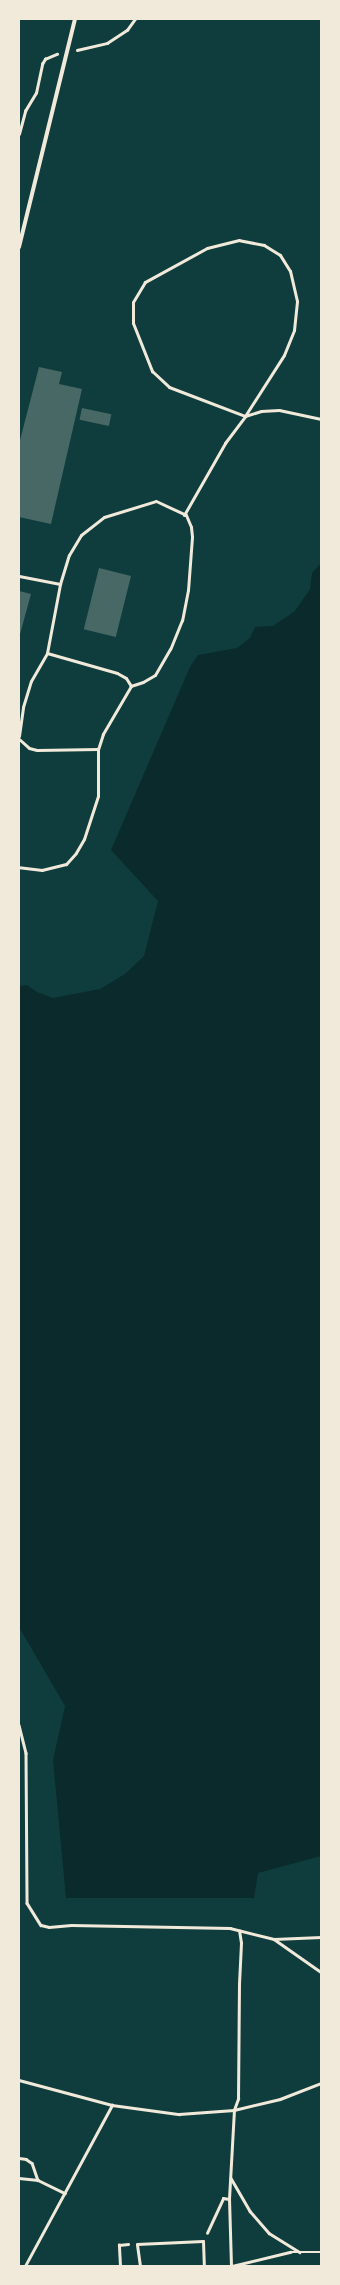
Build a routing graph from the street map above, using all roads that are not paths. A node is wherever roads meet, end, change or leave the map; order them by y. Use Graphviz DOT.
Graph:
graph roads {
  1 [pos="76,19"];
  2 [pos="19,247"];
  3 [pos="245,416"];
  4 [pos="321,419"];
  5 [pos="184,515"];
  6 [pos="19,576"];
  7 [pos="60,584"];
  8 [pos="47,653"];
  9 [pos="131,686"];
  10 [pos="19,737"];
  11 [pos="98,749"];
  12 [pos="19,867"];
  13 [pos="140,2266"];
  14 [pos="204,2266"];
  1 -- 2 [label="street"];
  3 -- 3 [label="lane"];
  3 -- 4 [label="lane"];
  3 -- 5 [label="lane"];
  5 -- 7 [label="lane"];
  5 -- 9 [label="lane"];
  6 -- 7 [label="lane"];
  7 -- 8 [label="lane"];
  8 -- 9 [label="lane"];
  8 -- 10 [label="lane"];
  9 -- 11 [label="lane"];
  10 -- 11 [label="lane"];
  11 -- 12 [label="lane"];
  13 -- 14 [label="lane"];
}
